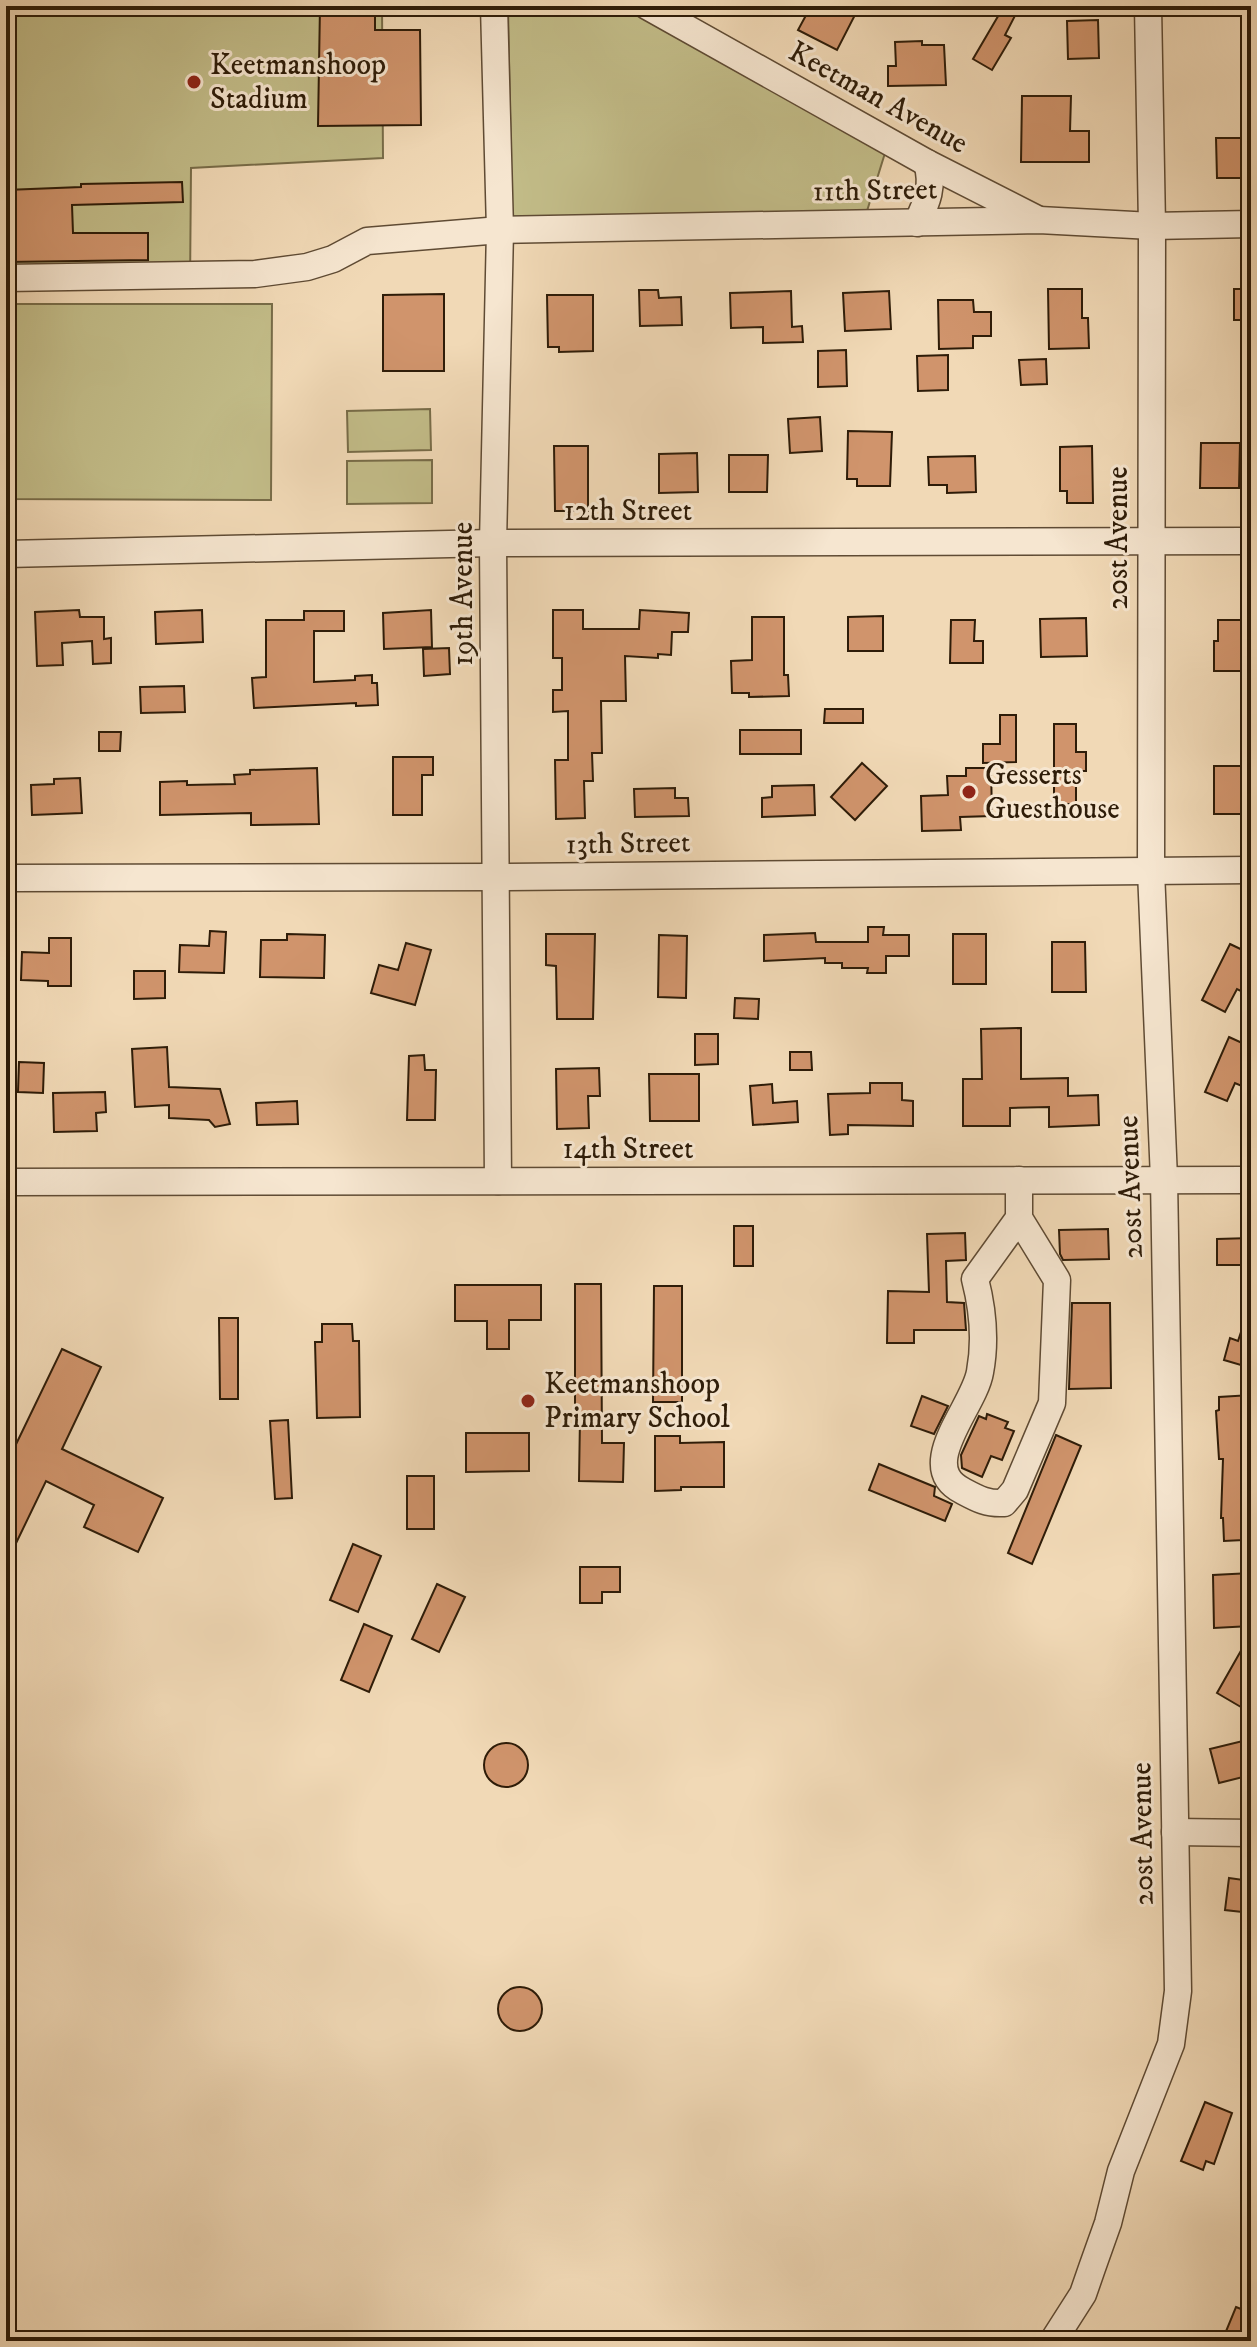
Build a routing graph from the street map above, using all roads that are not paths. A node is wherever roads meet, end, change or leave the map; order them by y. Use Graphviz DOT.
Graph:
graph roads {
  1 [pos="494,6"];
  2 [pos="647,6"];
  3 [pos="1148,6"];
  4 [pos="927,163"];
  5 [pos="1039,220"];
  6 [pos="917,223"];
  7 [pos="1251,224"];
  8 [pos="1152,226"];
  9 [pos="500,230"];
  10 [pos="6,278"];
  11 [pos="1150,541"];
  12 [pos="1251,541"];
  13 [pos="493,543"];
  14 [pos="6,554"];
  15 [pos="1251,870"];
  16 [pos="1151,871"];
  17 [pos="497,877"];
  18 [pos="6,878"];
  19 [pos="1164,1179"];
  20 [pos="1019,1180"];
  21 [pos="1251,1180"];
  22 [pos="498,1181"];
  23 [pos="6,1182"];
  24 [pos="1019,1218"];
  25 [pos="1175,1832"];
  26 [pos="1251,1833"];
  27 [pos="1053,2341"];
  1 -- 9 [label="street, 19th Avenue"];
  2 -- 4 [label="street, Keetman Avenue"];
  3 -- 8 [label="street, 20st Avenue"];
  4 -- 5 [label="street, Keetman Avenue"];
  4 -- 6 [label="street"];
  5 -- 6 [label="street, 11th Street"];
  5 -- 8 [label="street, 11th Street"];
  6 -- 9 [label="street, 11th Street"];
  7 -- 8 [label="street, 11th Street"];
  8 -- 11 [label="street, 20st Avenue"];
  9 -- 10 [label="street, 11th Street"];
  9 -- 13 [label="street, 19th Avenue"];
  11 -- 12 [label="street, 12th Street"];
  11 -- 13 [label="street, 12th Street"];
  11 -- 16 [label="street, 20st Avenue"];
  13 -- 14 [label="street, 12th Street"];
  13 -- 17 [label="street, 19th Avenue"];
  15 -- 16 [label="street, 13th Street"];
  16 -- 17 [label="street, 13th Street"];
  16 -- 19 [label="street, 20st Avenue"];
  17 -- 18 [label="street, 13th Street"];
  17 -- 22 [label="street, 19th Avenue"];
  19 -- 20 [label="street, 14th Street"];
  19 -- 21 [label="street, 14th Street"];
  19 -- 25 [label="street, 20st Avenue"];
  20 -- 22 [label="street, 14th Street"];
  20 -- 24 [label="street"];
  22 -- 23 [label="street, 14th Street"];
  24 -- 24 [label="street"];
  25 -- 26 [label="street"];
  25 -- 27 [label="street, 20st Avenue"];
}
